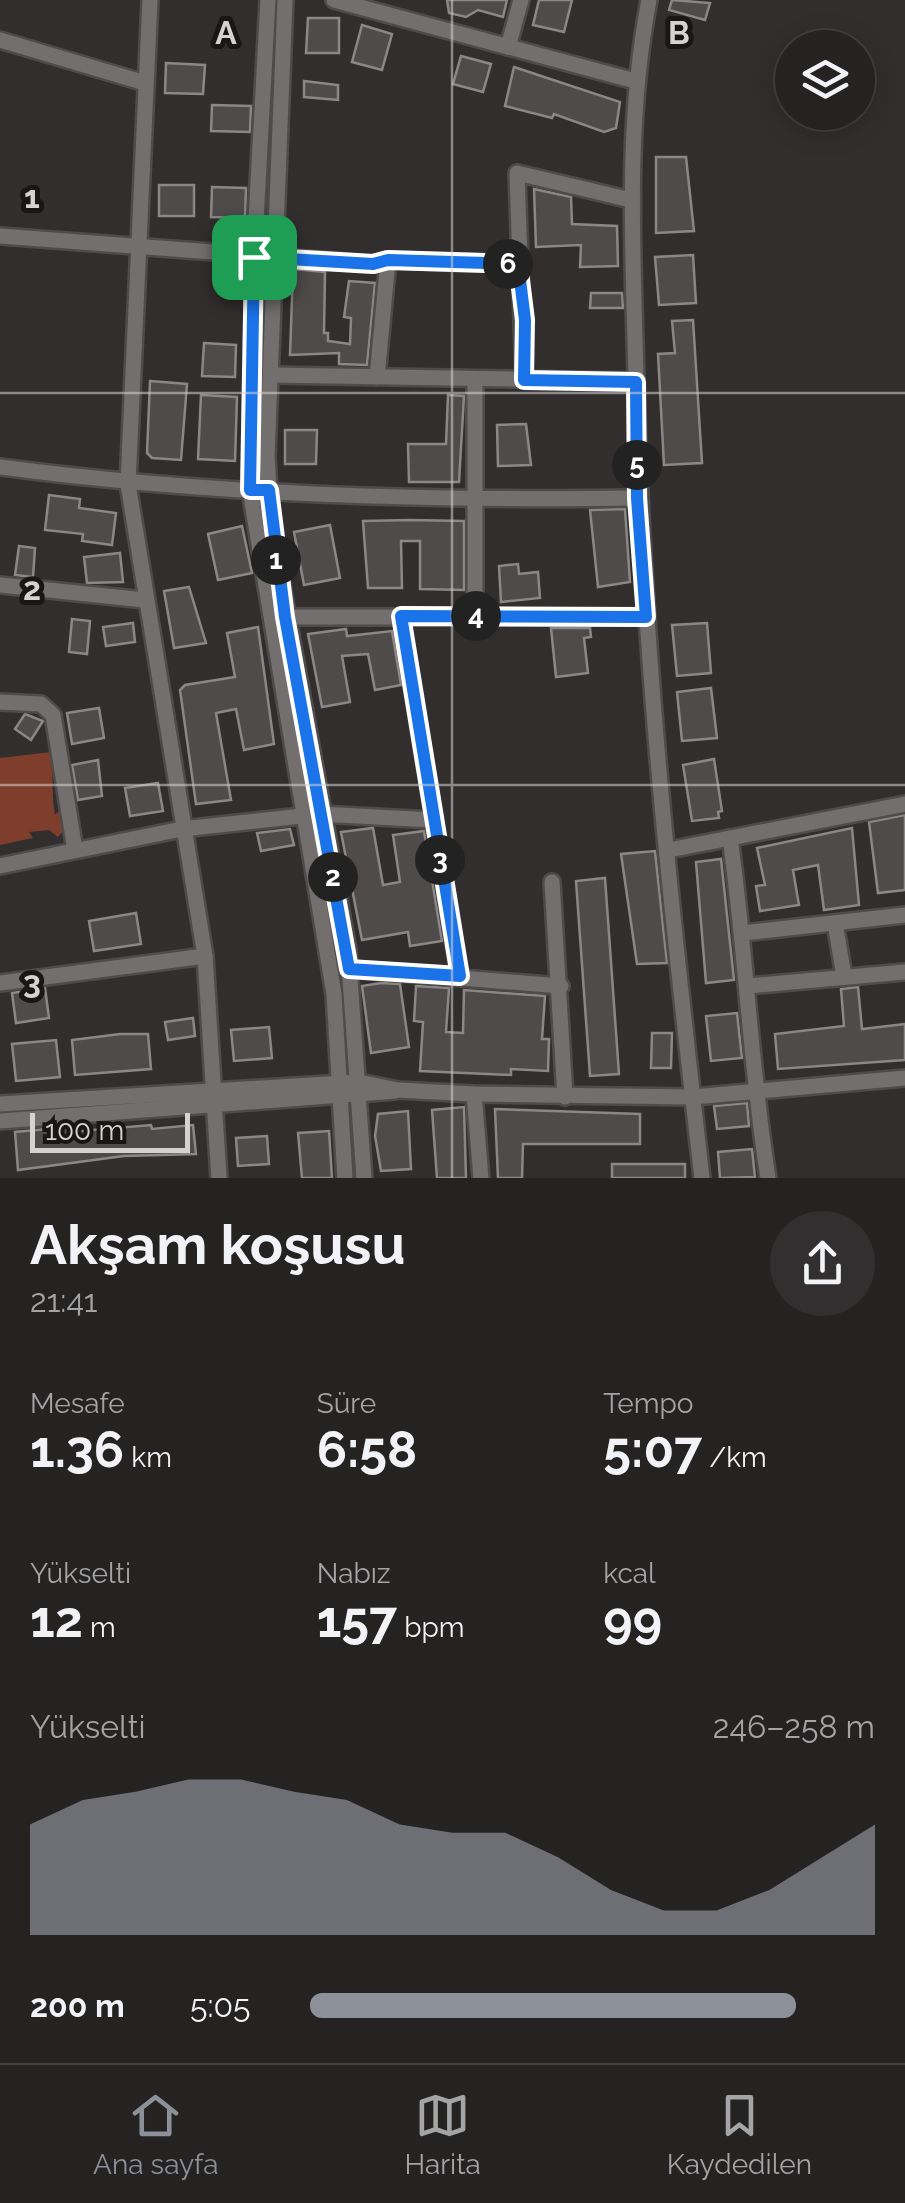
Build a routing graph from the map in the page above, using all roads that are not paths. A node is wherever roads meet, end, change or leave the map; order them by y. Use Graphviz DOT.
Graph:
graph roads {
  1 [pos="150,0"];
  2 [pos="268,0"];
  3 [pos="285,0"];
  4 [pos="334,0"];
  5 [pos="521,0"];
  6 [pos="649,0"];
  7 [pos="0,40"];
  8 [pos="508,47"];
  9 [pos="636,80"];
  10 [pos="145,82"];
  11 [pos="631,200"];
  12 [pos="0,236"];
  13 [pos="138,248"];
  14 [pos="254,257"];
  15 [pos="275,258"];
  16 [pos="388,260"];
  17 [pos="518,264"];
  18 [pos="270,375"];
  19 [pos="377,377"];
  20 [pos="475,378"];
  21 [pos="524,380"];
  22 [pos="636,382"];
  23 [pos="0,467"];
  24 [pos="128,484"];
  25 [pos="250,490"];
  26 [pos="269,490"];
  27 [pos="637,498"];
  28 [pos="474,500"];
  29 [pos="0,585"];
  30 [pos="145,600"];
  31 [pos="401,616"];
  32 [pos="475,616"];
  33 [pos="285,617"];
  34 [pos="646,617"];
  35 [pos="0,702"];
  36 [pos="905,804"];
  37 [pos="320,814"];
  38 [pos="302,816"];
  39 [pos="433,820"];
  40 [pos="182,829"];
  41 [pos="730,838"];
  42 [pos="74,850"];
  43 [pos="669,850"];
  44 [pos="0,866"];
  45 [pos="552,882"];
  46 [pos="905,915"];
  47 [pos="835,922"];
  48 [pos="743,933"];
  49 [pos="206,956"];
  50 [pos="349,969"];
  51 [pos="905,972"];
  52 [pos="460,976"];
  53 [pos="844,976"];
  54 [pos="0,984"];
  55 [pos="561,986"];
  56 [pos="748,986"];
  57 [pos="905,1078"];
  58 [pos="359,1088"];
  59 [pos="340,1090"];
  60 [pos="754,1092"];
  61 [pos="474,1094"];
  62 [pos="216,1096"];
  63 [pos="565,1097"];
  64 [pos="692,1097"];
  65 [pos="0,1104"];
  66 [pos="0,1120"];
  67 [pos="219,1178"];
  68 [pos="345,1178"];
  69 [pos="364,1178"];
  70 [pos="481,1178"];
  71 [pos="702,1178"];
  72 [pos="768,1178"];
  1 -- 10 [label="street"];
  2 -- 14 [label="street"];
  3 -- 15 [label="street"];
  4 -- 8 [label="street"];
  5 -- 8 [label="street"];
  6 -- 9 [label="street"];
  7 -- 10 [label="street"];
  8 -- 9 [label="street"];
  9 -- 11 [label="street"];
  10 -- 13 [label="street"];
  11 -- 17 [label="street"];
  11 -- 22 [label="street"];
  12 -- 13 [label="street"];
  13 -- 14 [label="street"];
  13 -- 24 [label="street"];
  14 -- 15 [label="street"];
  14 -- 25 [label="street"];
  15 -- 16 [label="street"];
  15 -- 18 [label="street"];
  16 -- 17 [label="street"];
  16 -- 19 [label="street"];
  17 -- 21 [label="street"];
  18 -- 19 [label="street"];
  18 -- 26 [label="street"];
  19 -- 20 [label="street"];
  20 -- 21 [label="street"];
  20 -- 28 [label="street"];
  21 -- 22 [label="street"];
  22 -- 27 [label="street"];
  23 -- 24 [label="street"];
  24 -- 25 [label="street"];
  24 -- 30 [label="street"];
  25 -- 26 [label="street"];
  25 -- 38 [label="street"];
  26 -- 28 [label="street"];
  26 -- 33 [label="street"];
  27 -- 28 [label="street"];
  27 -- 34 [label="street"];
  28 -- 32 [label="street"];
  29 -- 30 [label="street"];
  30 -- 40 [label="street"];
  31 -- 32 [label="street"];
  31 -- 33 [label="street"];
  31 -- 39 [label="street"];
  32 -- 34 [label="street"];
  33 -- 37 [label="street"];
  34 -- 43 [label="street"];
  35 -- 42 [label="street"];
  36 -- 41 [label="street"];
  37 -- 38 [label="street"];
  37 -- 39 [label="street"];
  37 -- 50 [label="street"];
  38 -- 40 [label="street"];
  38 -- 59 [label="street"];
  39 -- 52 [label="street"];
  40 -- 42 [label="street"];
  40 -- 49 [label="street"];
  41 -- 43 [label="street"];
  41 -- 48 [label="street"];
  42 -- 44 [label="street"];
  43 -- 64 [label="street"];
  45 -- 55 [label="street"];
  46 -- 47 [label="street"];
  47 -- 48 [label="street"];
  47 -- 53 [label="street"];
  48 -- 56 [label="street"];
  49 -- 54 [label="street"];
  49 -- 62 [label="street"];
  50 -- 52 [label="street"];
  50 -- 58 [label="street"];
  51 -- 53 [label="street"];
  52 -- 55 [label="street"];
  53 -- 56 [label="street"];
  55 -- 63 [label="street"];
  56 -- 60 [label="street"];
  57 -- 60 [label="street"];
  58 -- 59 [label="street"];
  58 -- 61 [label="street"];
  58 -- 69 [label="street"];
  59 -- 62 [label="street"];
  59 -- 68 [label="street"];
  60 -- 64 [label="street"];
  60 -- 72 [label="street"];
  61 -- 63 [label="street"];
  61 -- 70 [label="street"];
  62 -- 65 [label="street"];
  62 -- 66 [label="street"];
  62 -- 67 [label="street"];
  63 -- 64 [label="street"];
  64 -- 71 [label="street"];
}
